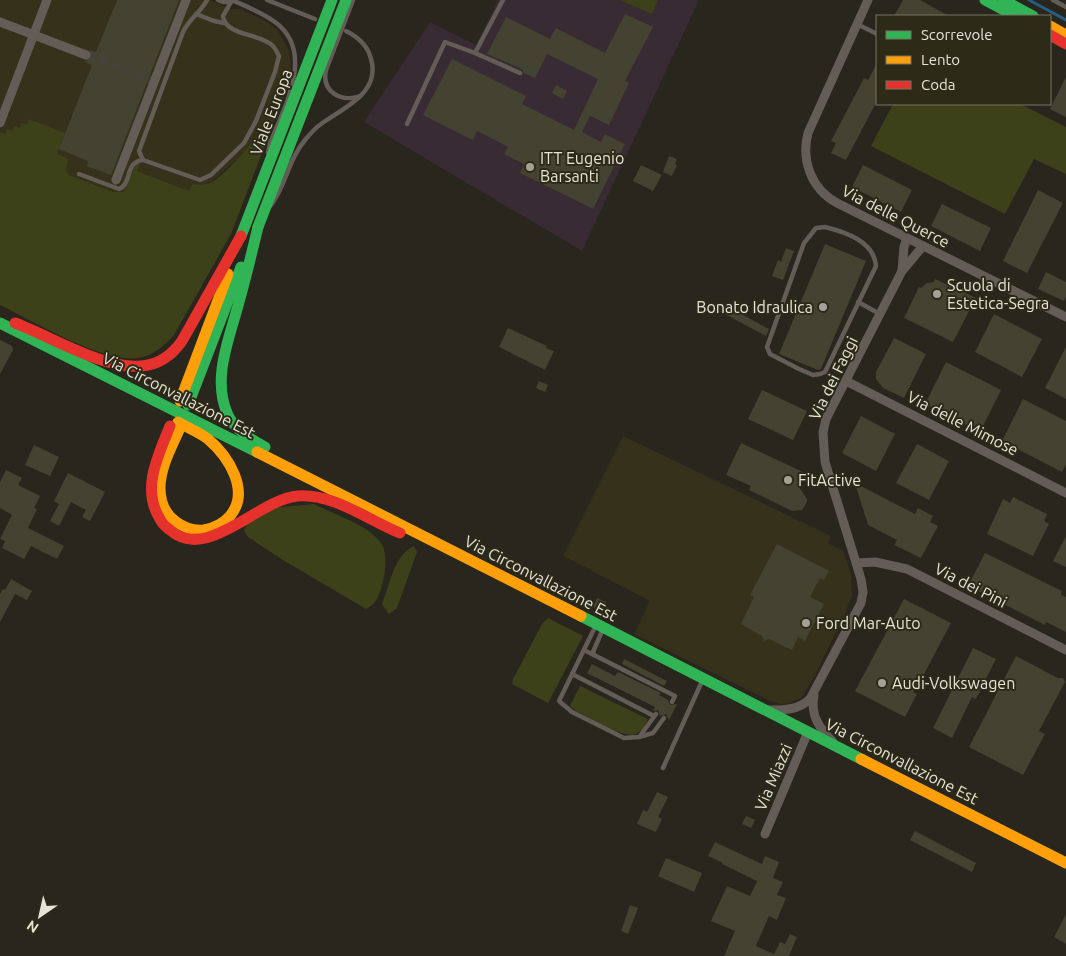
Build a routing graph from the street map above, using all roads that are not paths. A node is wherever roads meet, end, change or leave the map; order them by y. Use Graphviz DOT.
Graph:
graph roads {
  1 [pos="48,0"];
  2 [pos="186,0"];
  3 [pos="207,0"];
  4 [pos="218,0"];
  5 [pos="265,0"];
  6 [pos="332,0"];
  7 [pos="346,0"];
  8 [pos="352,0"];
  9 [pos="503,0"];
  10 [pos="868,0"];
  11 [pos="985,0"];
  12 [pos="1003,0"];
  13 [pos="1053,0"];
  14 [pos="1058,0"];
  15 [pos="233,1"];
  16 [pos="1066,6"];
  17 [pos="196,14"];
  18 [pos="1013,15"];
  19 [pos="1030,15"];
  20 [pos="346,17"];
  21 [pos="315,19"];
  22 [pos="0,22"];
  23 [pos="224,23"];
  24 [pos="857,24"];
  25 [pos="1051,27"];
  26 [pos="346,31"];
  27 [pos="876,34"];
  28 [pos="34,35"];
  29 [pos="1066,35"];
  30 [pos="1051,36"];
  31 [pos="1066,44"];
  32 [pos="475,53"];
  33 [pos="86,55"];
  34 [pos="520,73"];
  35 [pos="156,82"];
  36 [pos="361,96"];
  37 [pos="0,123"];
  38 [pos="407,124"];
  39 [pos="143,160"];
  40 [pos="79,174"];
  41 [pos="116,180"];
  42 [pos="262,182"];
  43 [pos="264,214"];
  44 [pos="258,227"];
  45 [pos="241,236"];
  46 [pos="908,238"];
  47 [pos="923,246"];
  48 [pos="900,275"];
  49 [pos="858,302"];
  50 [pos="881,314"];
  51 [pos="1066,317"];
  52 [pos="0,318"];
  53 [pos="0,323"];
  54 [pos="71,359"];
  55 [pos="846,381"];
  56 [pos="1066,492"];
  57 [pos="387,519"];
  58 [pos="431,541"];
  59 [pos="857,563"];
  60 [pos="600,626"];
  61 [pos="584,650"];
  62 [pos="1066,650"];
  63 [pos="594,655"];
  64 [pos="572,674"];
  65 [pos="704,678"];
  66 [pos="667,692"];
  67 [pos="814,694"];
  68 [pos="664,698"];
  69 [pos="672,702"];
  70 [pos="763,710"];
  71 [pos="664,718"];
  72 [pos="808,732"];
  73 [pos="639,737"];
  74 [pos="839,748"];
  75 [pos="663,768"];
  76 [pos="765,834"];
  77 [pos="1066,863"];
  1 -- 28 [label="street"];
  2 -- 35 [label="street"];
  3 -- 17 [label="lane"];
  4 -- 15 [label="lane"];
  5 -- 21 [label="lane"];
  6 -- 42 [label="main road, Viale Europa"];
  7 -- 20 [label="lane"];
  7 -- 43 [label="main road, Viale Europa"];
  8 -- 20 [label="lane"];
  9 -- 32 [label="lane"];
  10 -- 24 [label="street, Via delle Querce"];
  11 -- 18 [label="main road"];
  12 -- 19 [label="main road"];
  13 -- 16 [label="lane"];
  14 -- 16 [label="lane"];
  15 -- 23 [label="lane"];
  15 -- 42 [label="lane"];
  17 -- 23 [label="lane"];
  17 -- 35 [label="lane"];
  20 -- 36 [label="lane"];
  22 -- 28 [label="street"];
  23 -- 39 [label="lane"];
  24 -- 27 [label="lane"];
  24 -- 46 [label="street, Via delle Querce"];
  25 -- 29 [label="main road"];
  26 -- 36 [label="lane"];
  28 -- 33 [label="street"];
  28 -- 37 [label="street"];
  30 -- 31 [label="main road"];
  32 -- 34 [label="lane"];
  32 -- 38 [label="lane"];
  35 -- 39 [label="lane"];
  35 -- 41 [label="street"];
  36 -- 43 [label="lane"];
  39 -- 40 [label="lane"];
  42 -- 45 [label="main road, Viale Europa"];
  43 -- 44 [label="main road, Viale Europa"];
  44 -- 45 [label="main road"];
  44 -- 57 [label="main road"];
  45 -- 52 [label="main road"];
  46 -- 47 [label="street, Via delle Querce"];
  46 -- 48 [label="street, Via dei Faggi"];
  47 -- 48 [label="street, Via dei Faggi"];
  47 -- 51 [label="street, Via delle Querce"];
  48 -- 50 [label="street, Via dei Faggi"];
  49 -- 49 [label="lane"];
  49 -- 50 [label="lane"];
  50 -- 55 [label="street, Via dei Faggi"];
  53 -- 54 [label="main road, Via Circonvallazione Est"];
  54 -- 57 [label="main road, Via Circonvallazione Est"];
  54 -- 58 [label="main road"];
  55 -- 56 [label="street, Via delle Mimose"];
  55 -- 59 [label="street, Via dei Faggi"];
  57 -- 58 [label="main road, Via Circonvallazione Est"];
  58 -- 60 [label="main road, Via Circonvallazione Est"];
  59 -- 62 [label="street, Via dei Pini"];
  59 -- 67 [label="street, Via dei Faggi"];
  60 -- 61 [label="lane"];
  60 -- 63 [label="lane"];
  60 -- 65 [label="main road, Via Circonvallazione Est"];
  61 -- 63 [label="lane"];
  61 -- 64 [label="lane"];
  63 -- 66 [label="lane"];
  64 -- 73 [label="lane"];
  64 -- 73 [label="lane"];
  65 -- 70 [label="main road, Via Circonvallazione Est"];
  65 -- 75 [label="lane"];
  66 -- 68 [label="lane"];
  66 -- 69 [label="lane"];
  67 -- 70 [label="street, Via dei Faggi"];
  67 -- 74 [label="street, Via dei Faggi"];
  70 -- 72 [label="main road, Via Circonvallazione Est"];
  71 -- 73 [label="lane"];
  72 -- 74 [label="main road, Via Circonvallazione Est"];
  72 -- 76 [label="street, Via Miazzi"];
  74 -- 77 [label="main road, Via Circonvallazione Est"];
}
